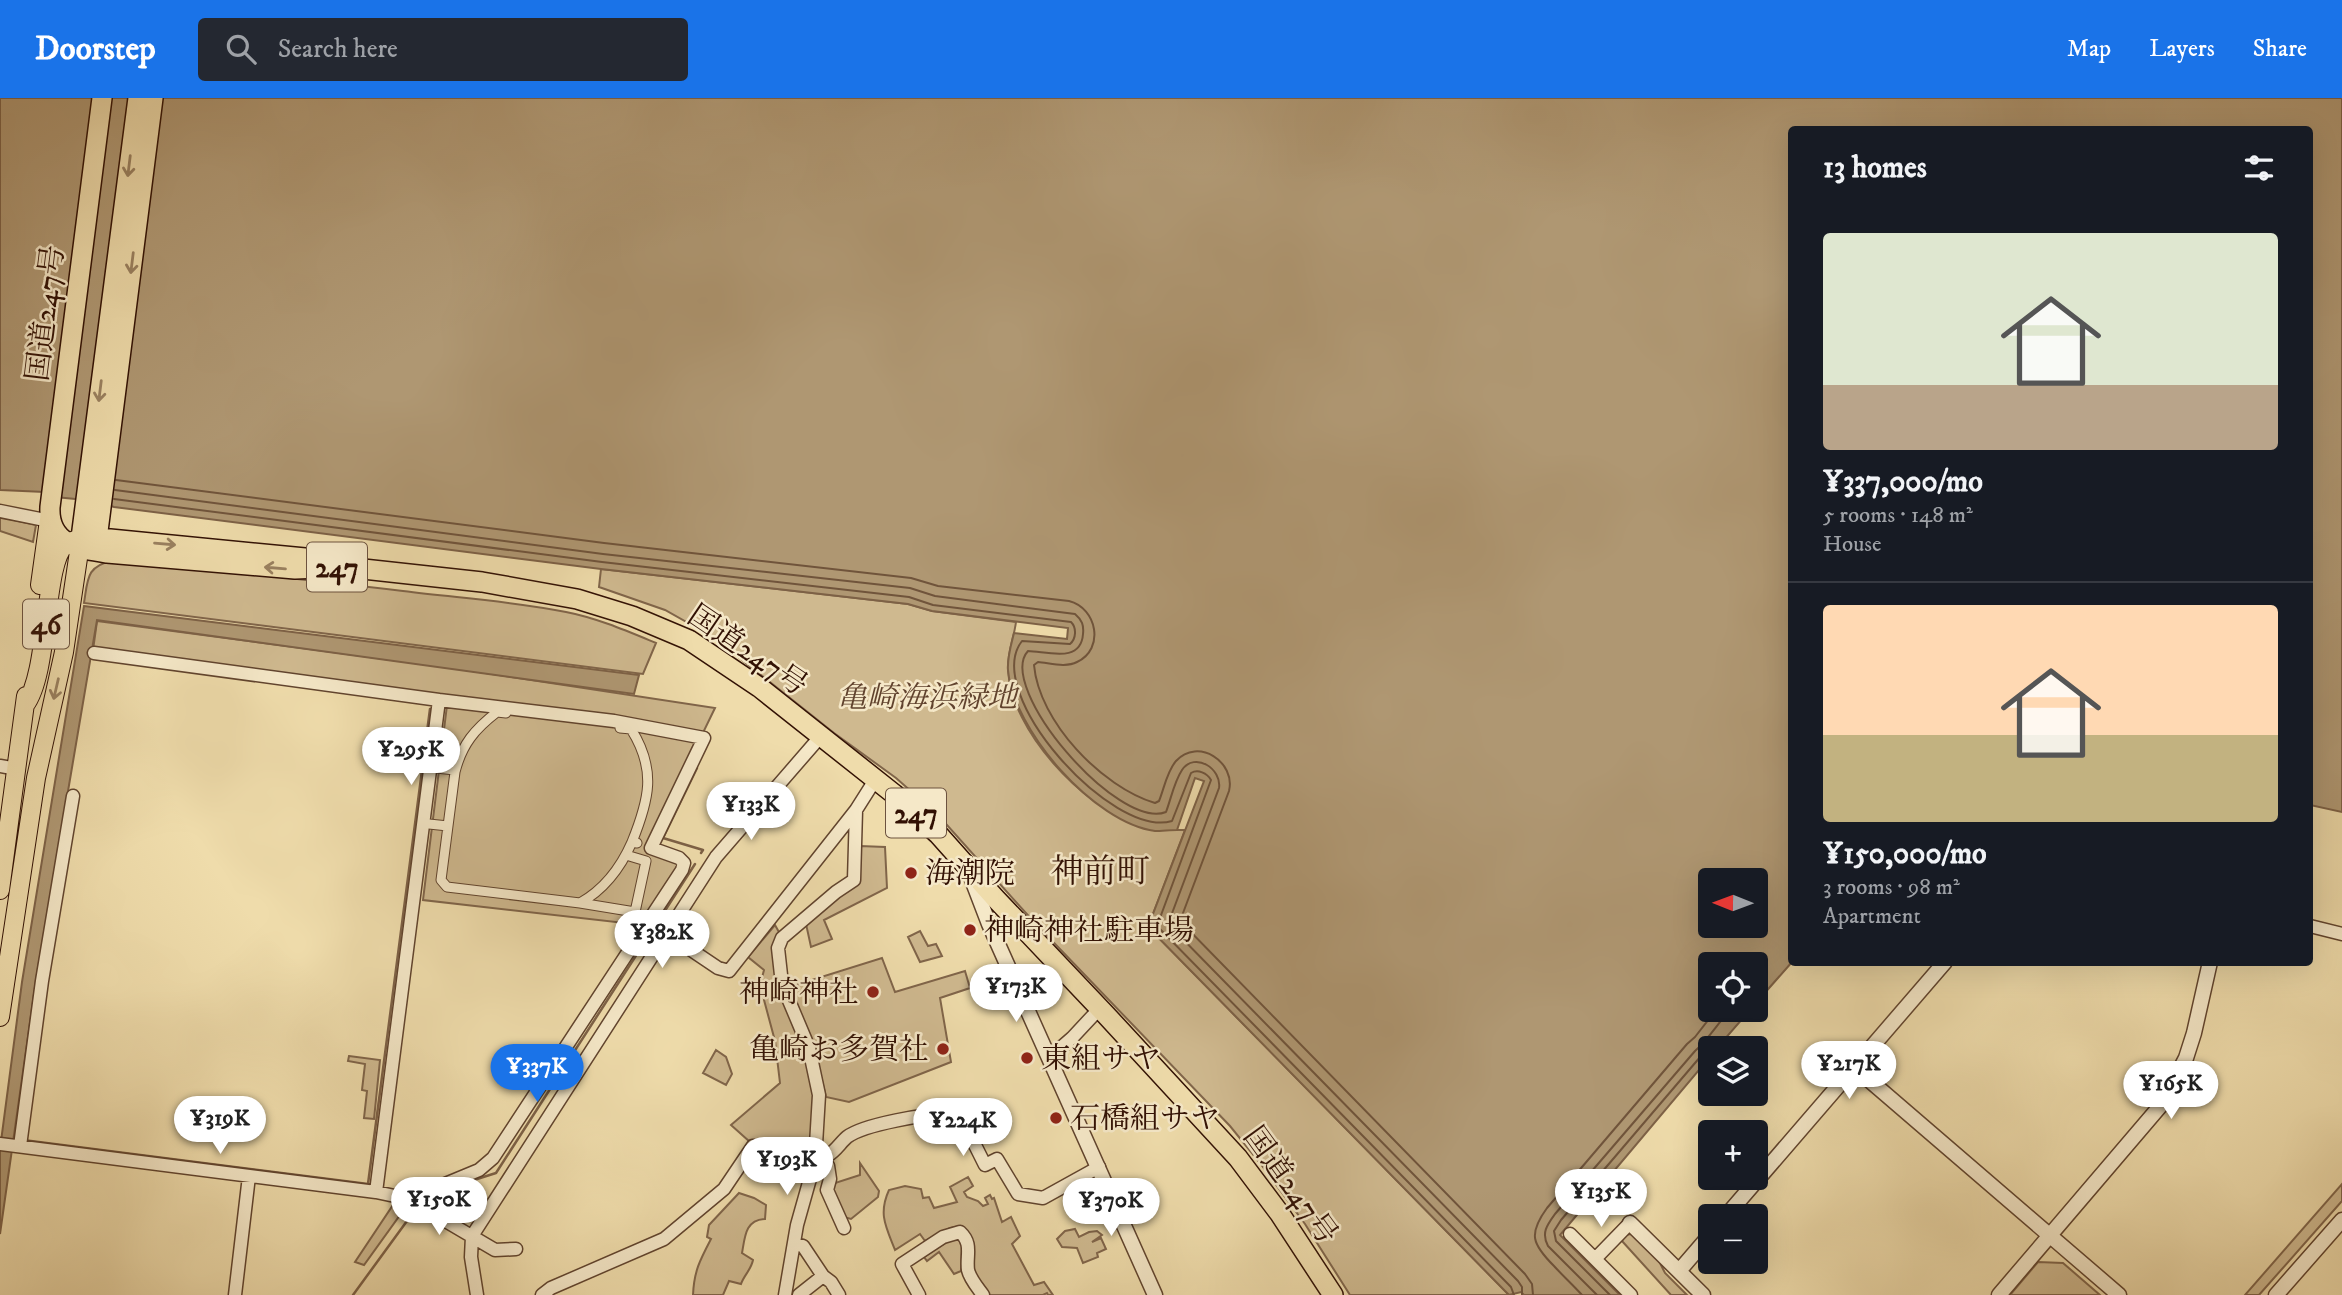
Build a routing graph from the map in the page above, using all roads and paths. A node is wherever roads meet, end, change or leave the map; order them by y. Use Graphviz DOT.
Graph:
graph roads {
  1 [pos="102,98"];
  2 [pos="138,98"];
  3 [pos="153,98"];
  4 [pos="93,510"];
  5 [pos="0,511"];
  6 [pos="47,513"];
  7 [pos="81,543"];
  8 [pos="94,653"];
  9 [pos="439,700"];
  10 [pos="25,705"];
  11 [pos="820,737"];
  12 [pos="9,767"];
  13 [pos="436,768"];
  14 [pos="455,770"];
  15 [pos="875,780"];
  16 [pos="74,796"];
  17 [pos="856,810"];
  18 [pos="429,824"];
  19 [pos="448,826"];
  20 [pos="626,855"];
  21 [pos="967,867"];
  22 [pos="0,890"];
  23 [pos="580,904"];
  24 [pos="2313,927"];
  25 [pos="666,933"];
  26 [pos="2342,934"];
  27 [pos="632,961"];
  28 [pos="1942,966"];
  29 [pos="2209,966"];
  30 [pos="1100,1008"];
  31 [pos="0,1017"];
  32 [pos="1049,1058"];
  33 [pos="1854,1068"];
  34 [pos="11,1146"];
  35 [pos="815,1158"];
  36 [pos="1098,1167"];
  37 [pos="250,1176"];
  38 [pos="376,1192"];
  39 [pos="416,1203"];
  40 [pos="1736,1204"];
  41 [pos="2342,1220"];
  42 [pos="1630,1223"];
  43 [pos="844,1228"];
  44 [pos="1570,1234"];
  45 [pos="472,1236"];
  46 [pos="2050,1237"];
  47 [pos="795,1244"];
  48 [pos="516,1249"];
  49 [pos="1698,1249"];
  50 [pos="1595,1259"];
  51 [pos="1679,1271"];
  52 [pos="823,1276"];
  53 [pos="235,1295"];
  54 [pos="477,1295"];
  55 [pos="542,1295"];
  56 [pos="785,1295"];
  57 [pos="799,1295"];
  58 [pos="839,1295"];
  59 [pos="919,1295"];
  60 [pos="983,1295"];
  61 [pos="1155,1295"];
  62 [pos="1333,1295"];
  63 [pos="1631,1295"];
  64 [pos="1703,1295"];
  65 [pos="1999,1295"];
  66 [pos="2119,1295"];
  67 [pos="2276,1295"];
  1 -- 6 [label="highway, 国道247号"];
  2 -- 4 [label="highway, one-way"];
  3 -- 4 [label="highway, one-way"];
  4 -- 7 [label="highway"];
  5 -- 6 [label="street"];
  6 -- 7 [label="highway"];
  6 -- 10 [label="main road, 46"];
  7 -- 10 [label="main road, 46"];
  7 -- 11 [label="highway, 国道247号 / 247"];
  7 -- 31 [label="main road, 46, one-way"];
  8 -- 9 [label="street"];
  9 -- 27 [label="street"];
  9 -- 38 [label="street"];
  10 -- 12 [label="main road, 46"];
  11 -- 15 [label="highway, 国道247号 / 247"];
  11 -- 25 [label="street"];
  12 -- 22 [label="main road, 46"];
  13 -- 14 [label="street"];
  14 -- 19 [label="street"];
  14 -- 20 [label="street"];
  15 -- 17 [label="street"];
  15 -- 21 [label="highway, 国道247号 / 247"];
  16 -- 34 [label="street"];
  17 -- 25 [label="street"];
  17 -- 35 [label="street"];
  18 -- 19 [label="street"];
  19 -- 23 [label="street"];
  20 -- 23 [label="street"];
  20 -- 23 [label="street"];
  21 -- 30 [label="highway, 国道247号 / 247"];
  21 -- 32 [label="street"];
  24 -- 26 [label="street"];
  25 -- 27 [label="street"];
  27 -- 39 [label="street"];
  27 -- 45 [label="street"];
  28 -- 33 [label="street"];
  29 -- 46 [label="street"];
  30 -- 32 [label="street"];
  30 -- 62 [label="highway, 国道247号 / 247"];
  32 -- 36 [label="street"];
  33 -- 40 [label="street"];
  33 -- 46 [label="street"];
  34 -- 37 [label="street"];
  35 -- 36 [label="street"];
  35 -- 43 [label="street"];
  35 -- 47 [label="street"];
  35 -- 55 [label="street"];
  36 -- 61 [label="street"];
  37 -- 38 [label="street"];
  37 -- 53 [label="street"];
  38 -- 39 [label="street"];
  39 -- 45 [label="street"];
  41 -- 67 [label="street"];
  42 -- 50 [label="street"];
  42 -- 51 [label="street"];
  44 -- 50 [label="street"];
  45 -- 48 [label="street"];
  45 -- 54 [label="street"];
  46 -- 65 [label="street"];
  46 -- 66 [label="street"];
  47 -- 52 [label="street"];
  47 -- 56 [label="street"];
  49 -- 51 [label="street"];
  50 -- 63 [label="street"];
  51 -- 64 [label="street"];
  52 -- 57 [label="street"];
  52 -- 58 [label="street"];
  59 -- 60 [label="street"];
}
